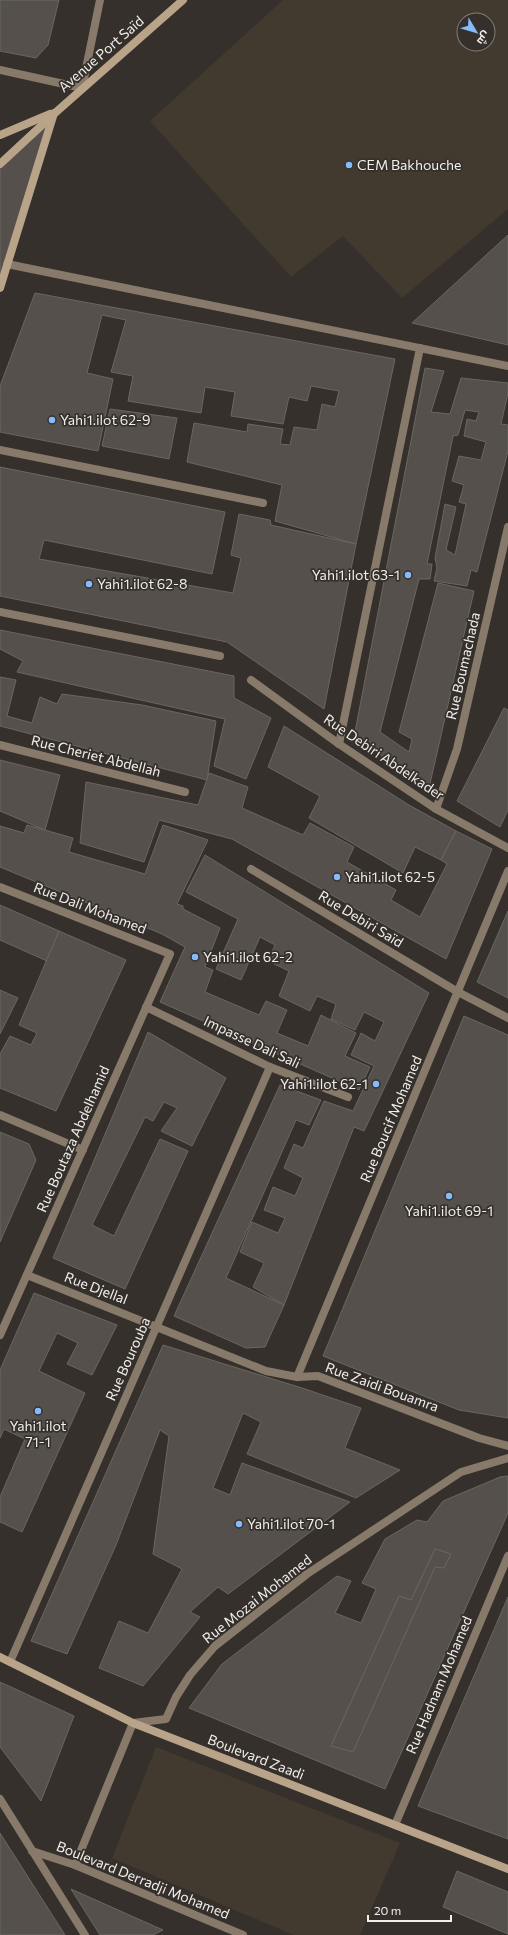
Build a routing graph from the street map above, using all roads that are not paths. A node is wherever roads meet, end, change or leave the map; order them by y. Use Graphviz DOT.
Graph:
graph roads {
  1 [pos="100,0"];
  2 [pos="183,0"];
  3 [pos="0,70"];
  4 [pos="82,88"];
  5 [pos="54,112"];
  6 [pos="0,135"];
  7 [pos="0,164"];
  8 [pos="7,264"];
  9 [pos="0,288"];
  10 [pos="420,348"];
  11 [pos="508,366"];
  12 [pos="0,450"];
  13 [pos="263,503"];
  14 [pos="508,527"];
  15 [pos="0,612"];
  16 [pos="220,656"];
  17 [pos="251,680"];
  18 [pos="339,744"];
  19 [pos="0,745"];
  20 [pos="185,792"];
  21 [pos="436,809"];
  22 [pos="508,848"];
  23 [pos="252,869"];
  24 [pos="508,871"];
  25 [pos="0,887"];
  26 [pos="170,954"];
  27 [pos="458,992"];
  28 [pos="146,1007"];
  29 [pos="508,1018"];
  30 [pos="270,1067"];
  31 [pos="348,1097"];
  32 [pos="0,1115"];
  33 [pos="83,1150"];
  34 [pos="27,1275"];
  35 [pos="156,1326"];
  36 [pos="0,1335"];
  37 [pos="297,1377"];
  38 [pos="508,1446"];
  39 [pos="508,1458"];
  40 [pos="508,1556"];
  41 [pos="0,1657"];
  42 [pos="10,1662"];
  43 [pos="133,1723"];
  44 [pos="0,1799"];
  45 [pos="395,1825"];
  46 [pos="32,1851"];
  47 [pos="75,1865"];
  48 [pos="508,1869"];
  49 [pos="85,1935"];
  50 [pos="243,1935"];
  1 -- 4 [label="street"];
  2 -- 4 [label="street, Avenue Port Saïd"];
  3 -- 4 [label="street"];
  4 -- 5 [label="street, Avenue Port Saïd"];
  5 -- 6 [label="street, Avenue Port Saïd"];
  5 -- 7 [label="street, Avenue Port Saïd"];
  5 -- 8 [label="street"];
  8 -- 9 [label="street"];
  8 -- 10 [label="street"];
  10 -- 11 [label="street"];
  10 -- 18 [label="street"];
  12 -- 13 [label="street"];
  14 -- 21 [label="street, Rue Boumachada"];
  15 -- 16 [label="street"];
  17 -- 18 [label="street, Rue Debiri Abdelkader"];
  18 -- 21 [label="street, Rue Debiri Abdelkader"];
  19 -- 20 [label="street, Rue Cheriet Abdellah"];
  21 -- 22 [label="street, Rue Debiri Abdelkader"];
  23 -- 27 [label="street, Rue Debiri Saïd"];
  24 -- 27 [label="street, Rue Boucif Mohamed"];
  25 -- 26 [label="street, Rue Dali Mohamed"];
  26 -- 28 [label="street, Rue Boutaza Abdelhamid"];
  27 -- 29 [label="street, Rue Debiri Saïd"];
  27 -- 37 [label="street, Rue Boucif Mohamed"];
  28 -- 30 [label="street, Impasse Dali Sali"];
  28 -- 33 [label="street, Rue Boutaza Abdelhamid"];
  30 -- 31 [label="street, Impasse Dali Sali"];
  30 -- 35 [label="street, Rue Bourouba"];
  32 -- 33 [label="street"];
  33 -- 34 [label="street, Rue Boutaza Abdelhamid"];
  34 -- 35 [label="street, Rue Djellal"];
  34 -- 36 [label="street, Rue Boutaza Abdelhamid"];
  35 -- 37 [label="street, Rue Zaidi Bouamra"];
  35 -- 42 [label="street, Rue Bourouba"];
  37 -- 38 [label="street, Rue Zaidi Bouamra"];
  39 -- 43 [label="street, Rue Mozai Mohamed"];
  40 -- 45 [label="street, Rue Hadnam Mohamed"];
  41 -- 42 [label="street, Boulevard Zaadi"];
  42 -- 43 [label="street, Boulevard Zaadi"];
  43 -- 45 [label="street, Boulevard Zaadi"];
  43 -- 47 [label="street"];
  44 -- 46 [label="street"];
  45 -- 48 [label="street, Boulevard Zaadi"];
  46 -- 47 [label="street, Boulevard Derradji Mohamed"];
  46 -- 49 [label="street"];
  47 -- 50 [label="street, Boulevard Derradji Mohamed"];
}
